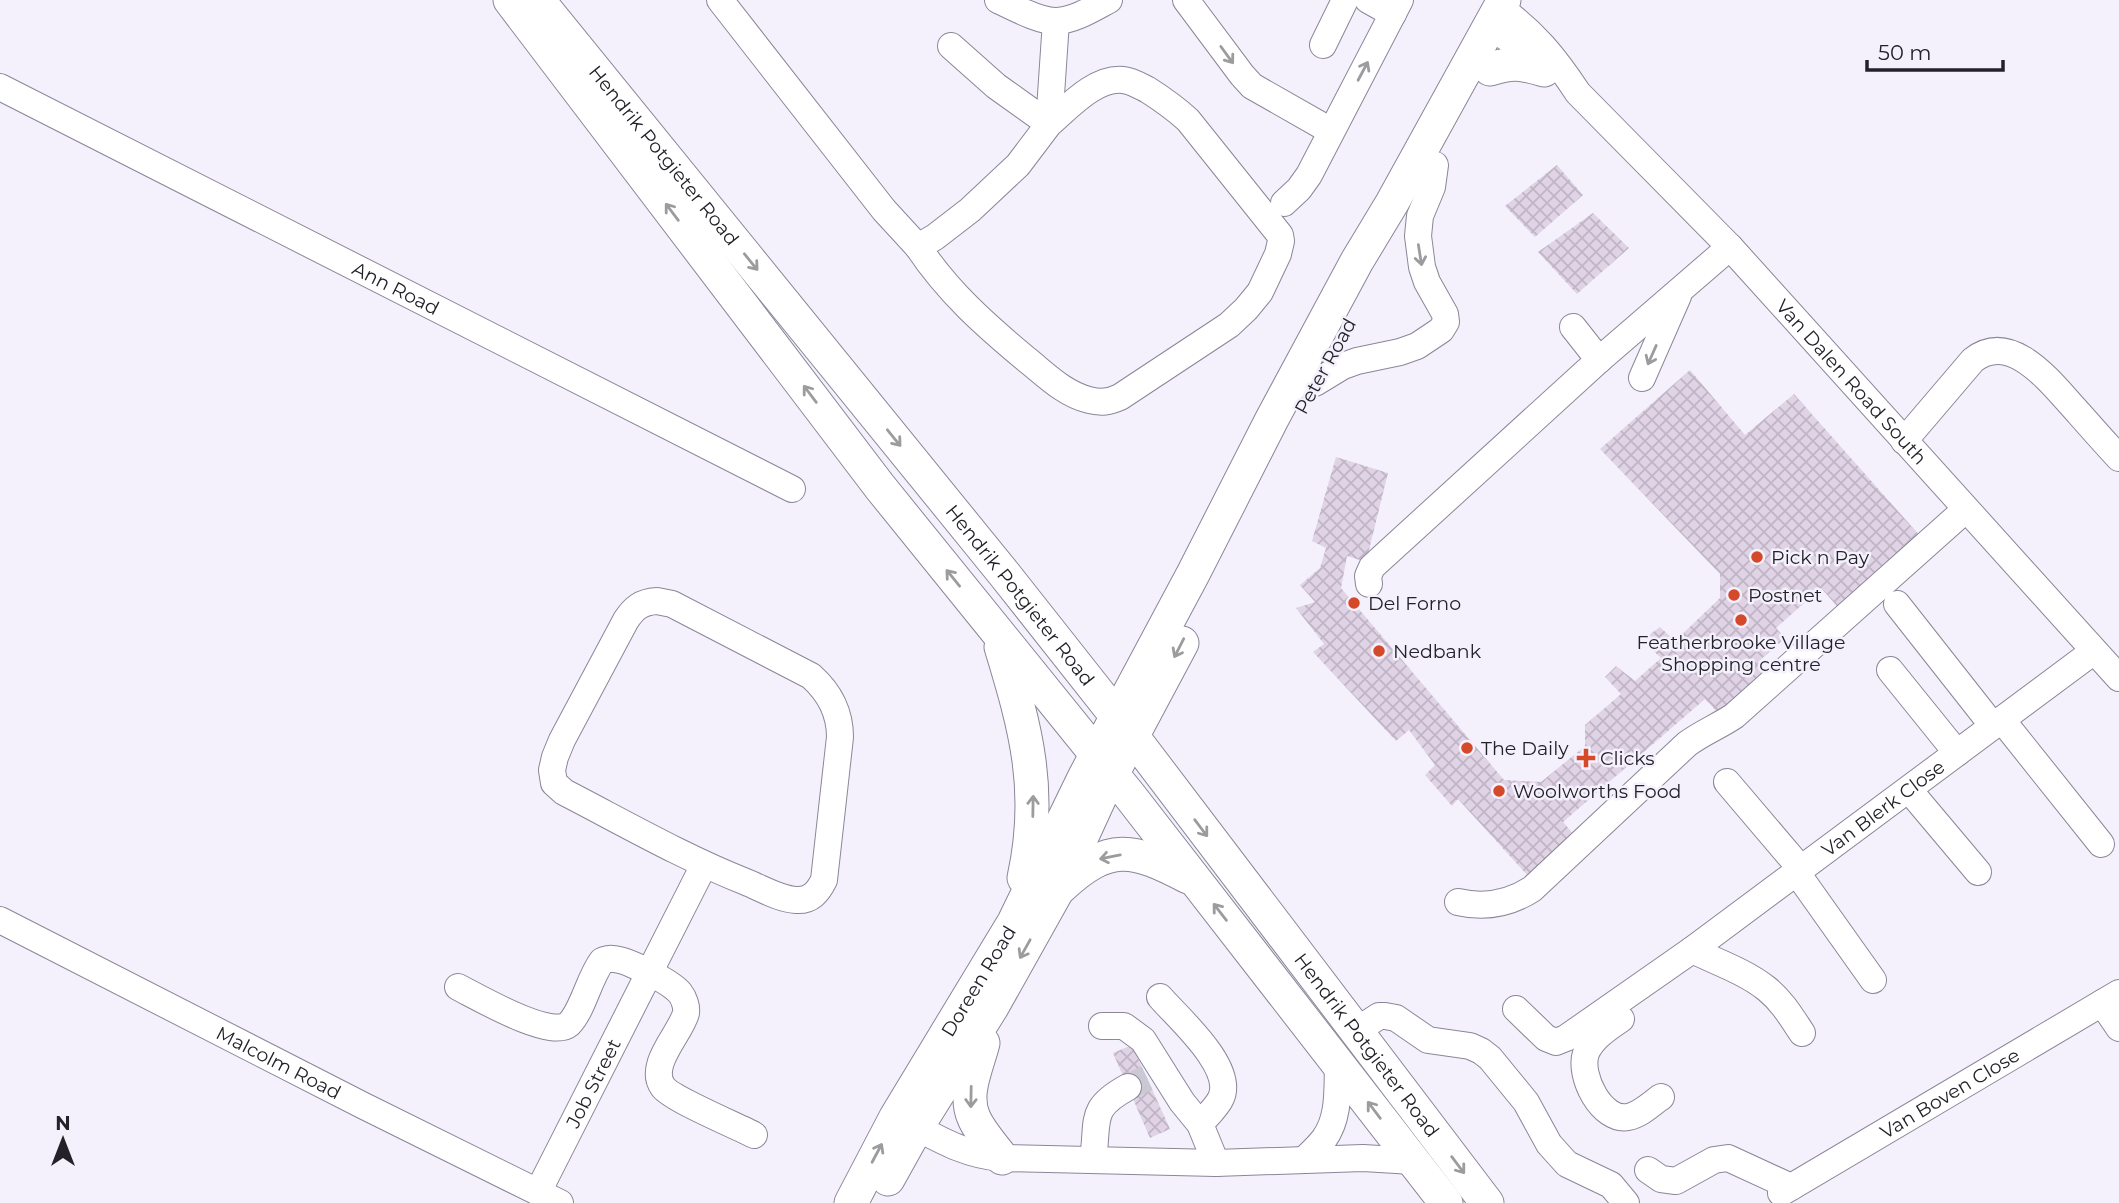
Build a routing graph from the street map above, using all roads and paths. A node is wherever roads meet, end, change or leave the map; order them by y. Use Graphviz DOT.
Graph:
graph roads {
  1 [pos="510,0"];
  2 [pos="538,0"];
  3 [pos="720,0"];
  4 [pos="998,0"];
  5 [pos="1109,0"];
  6 [pos="1186,0"];
  7 [pos="1345,0"];
  8 [pos="1368,0"];
  9 [pos="1397,7"];
  10 [pos="1507,15"];
  11 [pos="1056,21"];
  12 [pos="1323,45"];
  13 [pos="950,46"];
  14 [pos="1490,69"];
  15 [pos="1544,69"];
  16 [pos="0,87"];
  17 [pos="1578,93"];
  18 [pos="1049,124"];
  19 [pos="1331,131"];
  20 [pos="1435,165"];
  21 [pos="1284,203"];
  22 [pos="918,247"];
  23 [pos="1730,247"];
  24 [pos="1682,288"];
  25 [pos="1573,327"];
  26 [pos="1599,359"];
  27 [pos="1642,378"];
  28 [pos="1315,383"];
  29 [pos="1905,442"];
  30 [pos="2119,458"];
  31 [pos="792,489"];
  32 [pos="1965,510"];
  33 [pos="1005,575"];
  34 [pos="1369,584"];
  35 [pos="1896,604"];
  36 [pos="996,631"];
  37 [pos="1154,649"];
  38 [pos="2094,651"];
  39 [pos="1891,670"];
  40 [pos="2119,678"];
  41 [pos="1998,723"];
  42 [pos="1124,728"];
  43 [pos="1957,753"];
  44 [pos="1105,765"];
  45 [pos="1727,782"];
  46 [pos="1909,789"];
  47 [pos="2101,844"];
  48 [pos="704,865"];
  49 [pos="1799,871"];
  50 [pos="1978,872"];
  51 [pos="1196,882"];
  52 [pos="1057,891"];
  53 [pos="1458,902"];
  54 [pos="0,920"];
  55 [pos="1014,922"];
  56 [pos="1682,958"];
  57 [pos="650,974"];
  58 [pos="1873,980"];
  59 [pos="458,987"];
  60 [pos="1160,997"];
  61 [pos="2111,998"];
  62 [pos="992,1007"];
  63 [pos="1517,1009"];
  64 [pos="1102,1026"];
  65 [pos="2119,1028"];
  66 [pos="1356,1031"];
  67 [pos="1802,1033"];
  68 [pos="1338,1062"];
  69 [pos="1147,1080"];
  70 [pos="1661,1097"];
  71 [pos="906,1122"];
  72 [pos="1200,1124"];
  73 [pos="754,1135"];
  74 [pos="1002,1158"];
  75 [pos="1093,1159"];
  76 [pos="1304,1160"];
  77 [pos="1413,1161"];
  78 [pos="1216,1163"];
  79 [pos="1648,1170"];
  80 [pos="549,1197"];
  81 [pos="850,1203"];
  82 [pos="874,1203"];
  83 [pos="1446,1203"];
  84 [pos="1487,1203"];
  85 [pos="1626,1203"];
  36 -- 1 [label="main road, Hendrik Potgieter Road, one-way"];
  2 -- 33 [label="main road, Hendrik Potgieter Road, one-way"];
  3 -- 22 [label="street"];
  4 -- 11 [label="street"];
  5 -- 11 [label="street"];
  6 -- 19 [label="street, one-way"];
  7 -- 12 [label="street"];
  8 -- 9 [label="street"];
  19 -- 9 [label="street, one-way"];
  10 -- 14 [label="main road, Peter Road"];
  10 -- 15 [label="street, Van Dalen Road South"];
  10 -- 17 [label="street, Van Dalen Road South"];
  10 -- 37 [label="main road, Peter Road"];
  11 -- 18 [label="street"];
  13 -- 18 [label="street"];
  14 -- 15 [label="main road"];
  14 -- 20 [label="main road, Peter Road"];
  15 -- 17 [label="street, Van Dalen Road South"];
  16 -- 31 [label="street, Ann Road"];
  17 -- 23 [label="street, Van Dalen Road South"];
  18 -- 22 [label="street"];
  18 -- 22 [label="street"];
  19 -- 21 [label="street"];
  20 -- 28 [label="main road, Peter Road"];
  20 -- 28 [label="street, one-way"];
  23 -- 24 [label="street"];
  23 -- 29 [label="street, Van Dalen Road South"];
  24 -- 26 [label="street"];
  24 -- 27 [label="street, one-way"];
  25 -- 26 [label="street"];
  26 -- 34 [label="street"];
  28 -- 42 [label="main road, Peter Road, one-way"];
  29 -- 30 [label="street"];
  29 -- 32 [label="street, Van Dalen Road South"];
  32 -- 38 [label="street, Van Dalen Road South"];
  32 -- 53 [label="street"];
  33 -- 37 [label="main road"];
  33 -- 42 [label="main road, Hendrik Potgieter Road"];
  35 -- 41 [label="street"];
  36 -- 44 [label="main road, Hendrik Potgieter Road"];
  55 -- 36 [label="main road, one-way"];
  37 -- 42 [label="main road, Peter Road"];
  38 -- 40 [label="street, Van Dalen Road South"];
  38 -- 41 [label="street, Van Blerk Close"];
  39 -- 43 [label="street"];
  41 -- 43 [label="street, Van Blerk Close"];
  41 -- 47 [label="street"];
  42 -- 44 [label="main road"];
  42 -- 66 [label="main road, Hendrik Potgieter Road, one-way"];
  43 -- 46 [label="street, Van Blerk Close"];
  44 -- 51 [label="main road, Hendrik Potgieter Road"];
  44 -- 52 [label="main road, Doreen Road"];
  44 -- 55 [label="main road, Doreen Road"];
  45 -- 49 [label="street"];
  46 -- 49 [label="street, Van Blerk Close"];
  46 -- 50 [label="street"];
  48 -- 48 [label="street"];
  48 -- 57 [label="street, Job Street"];
  49 -- 56 [label="street, Van Blerk Close"];
  49 -- 58 [label="street"];
  51 -- 52 [label="main road, one-way"];
  68 -- 51 [label="main road, Hendrik Potgieter Road, one-way"];
  52 -- 62 [label="main road, Doreen Road, one-way"];
  54 -- 80 [label="street, Malcolm Road"];
  55 -- 71 [label="main road, Doreen Road"];
  56 -- 63 [label="street, Van Blerk Close"];
  56 -- 67 [label="street"];
  56 -- 70 [label="street"];
  57 -- 59 [label="street"];
  57 -- 73 [label="street"];
  57 -- 80 [label="street, Job Street"];
  60 -- 72 [label="street"];
  61 -- 65 [label="street"];
  61 -- 79 [label="street, Van Boven Close"];
  62 -- 71 [label="main road, Doreen Road"];
  62 -- 74 [label="main road, one-way"];
  64 -- 69 [label="street"];
  66 -- 84 [label="main road, Hendrik Potgieter Road, one-way"];
  66 -- 85 [label="street"];
  68 -- 76 [label="street"];
  77 -- 68 [label="main road, Hendrik Potgieter Road, one-way"];
  69 -- 72 [label="street"];
  69 -- 75 [label="street"];
  71 -- 74 [label="street"];
  81 -- 71 [label="main road, Doreen Road, one-way"];
  71 -- 82 [label="main road, Doreen Road"];
  72 -- 78 [label="street"];
  74 -- 75 [label="street"];
  75 -- 78 [label="street"];
  76 -- 77 [label="street"];
  76 -- 78 [label="street"];
  77 -- 83 [label="main road, Hendrik Potgieter Road"];
}
